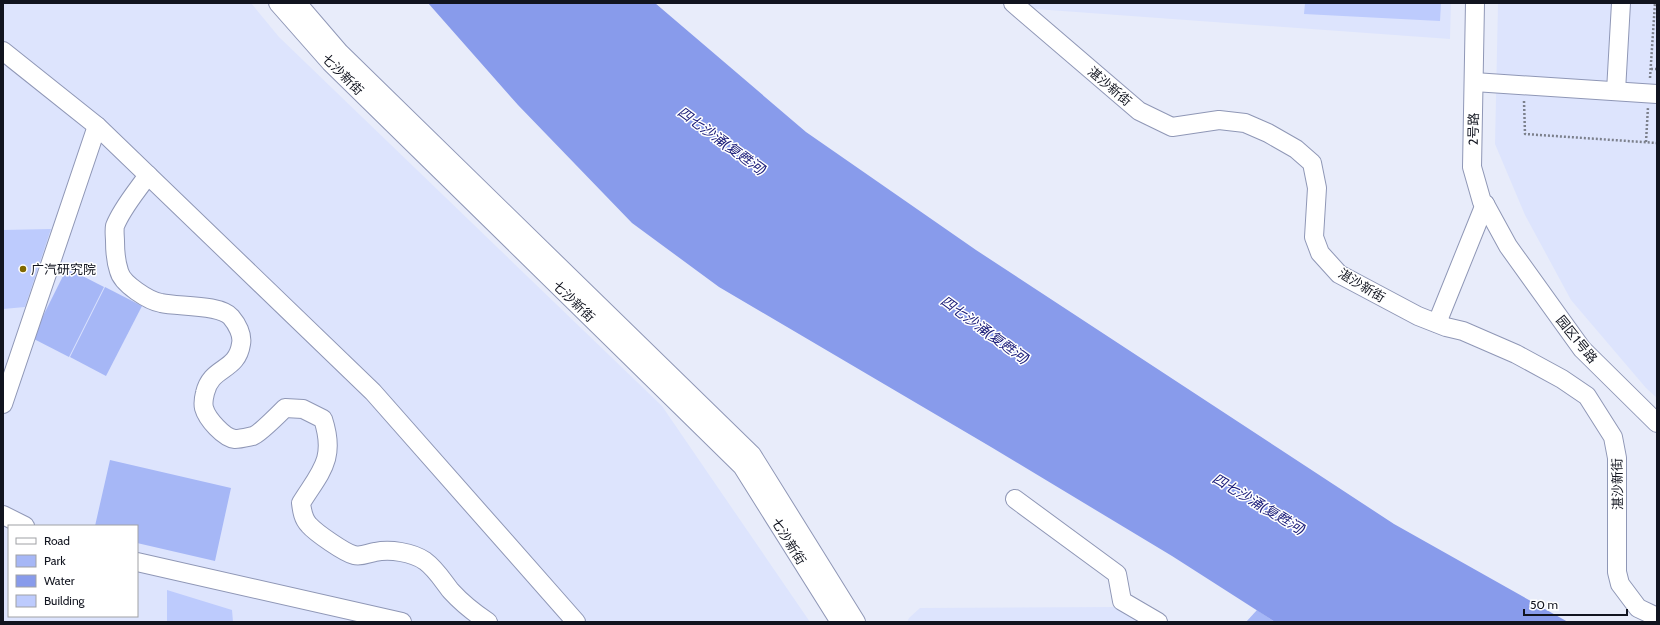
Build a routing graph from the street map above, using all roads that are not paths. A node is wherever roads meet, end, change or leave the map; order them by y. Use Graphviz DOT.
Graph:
graph roads {
  1 [pos="278,3"];
  2 [pos="297,3"];
  3 [pos="1013,3"];
  4 [pos="1475,3"];
  5 [pos="1621,3"];
  6 [pos="3,50"];
  7 [pos="1474,82"];
  8 [pos="1616,91"];
  9 [pos="1653,93"];
  10 [pos="97,126"];
  11 [pos="148,175"];
  12 [pos="1485,204"];
  13 [pos="1508,246"];
  14 [pos="1436,323"];
  15 [pos="3,404"];
  16 [pos="1657,423"];
  17 [pos="1015,499"];
  18 [pos="3,514"];
  19 [pos="23,525"];
  20 [pos="138,562"];
  21 [pos="1657,617"];
  22 [pos="402,622"];
  23 [pos="488,622"];
  24 [pos="576,622"];
  25 [pos="840,622"];
  26 [pos="856,622"];
  27 [pos="1158,622"];
  1 -- 25 [label="street, 七沙新街"];
  2 -- 26 [label="street, 七沙新街"];
  3 -- 14 [label="street, 湛沙新街"];
  4 -- 7 [label="street, 2号路"];
  5 -- 8 [label="street"];
  6 -- 10 [label="street"];
  7 -- 8 [label="street"];
  7 -- 12 [label="street, 2号路"];
  8 -- 9 [label="street"];
  10 -- 11 [label="street"];
  10 -- 15 [label="street"];
  11 -- 23 [label="street"];
  11 -- 24 [label="street"];
  12 -- 13 [label="street, 2号路"];
  12 -- 14 [label="street"];
  13 -- 16 [label="street, 园区1号路"];
  14 -- 21 [label="street, 湛沙新街"];
  17 -- 27 [label="street"];
  18 -- 19 [label="street"];
  20 -- 22 [label="street"];
}
